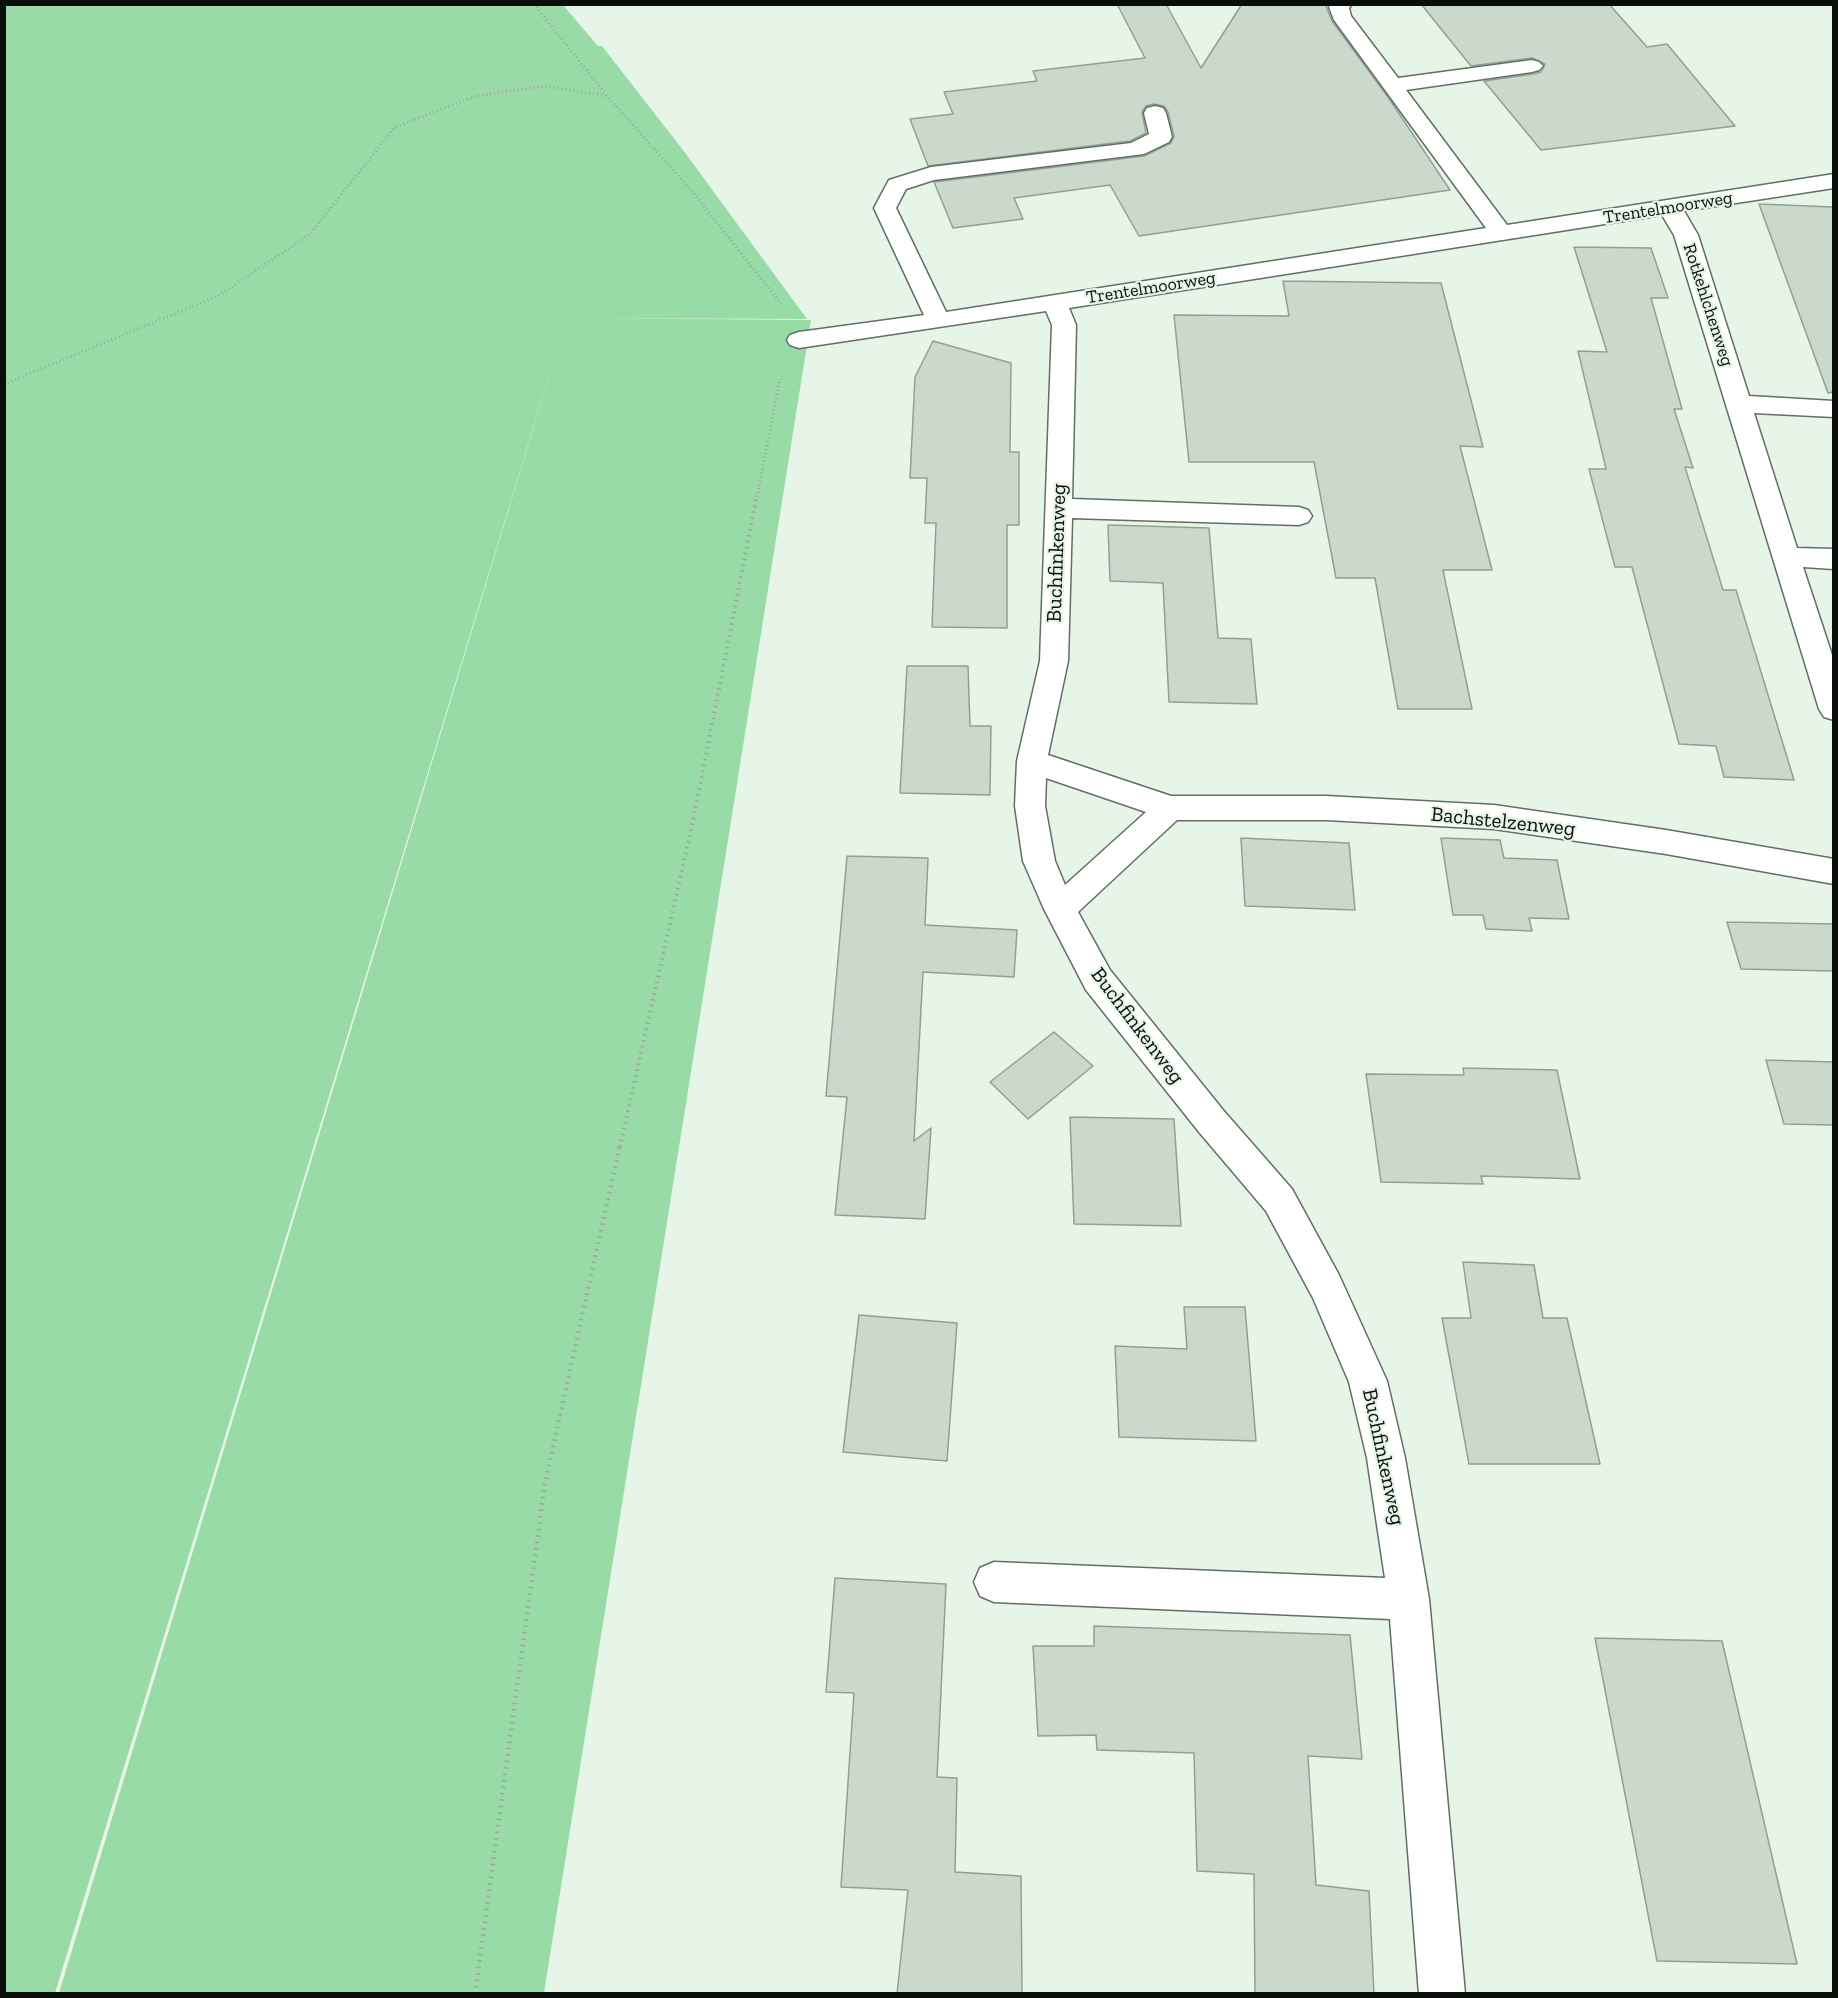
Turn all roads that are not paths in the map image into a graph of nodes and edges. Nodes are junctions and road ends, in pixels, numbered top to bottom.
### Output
1 (1342, 4) edge
2 (1532, 66) dead end
3 (1393, 85) junction
4 (1155, 113) dead end
5 (1833, 181) edge
6 (1670, 208) junction
7 (1502, 234) junction
8 (1055, 303) junction
9 (938, 320) junction
10 (799, 340) road end
11 (1739, 404) junction
12 (1833, 409) edge
13 (1059, 508) junction
14 (1299, 516) dead end
15 (1787, 556) junction
16 (1833, 559) edge
17 (1833, 709) edge
18 (1032, 761) junction
19 (1170, 808) junction
20 (1833, 872) edge
21 (1060, 909) junction
22 (994, 1582) dead end
23 (1409, 1599) junction
24 (1442, 1994) edge

1 - 3 street
2 - 3 street
3 - 7 street
4 - 9 street
5 - 6 street, Trentelmoorweg
6 - 7 street, Trentelmoorweg
6 - 11 street, Rotkehlchenweg
7 - 8 street, Trentelmoorweg
8 - 9 street, Trentelmoorweg
8 - 13 street, Buchfinkenweg
9 - 10 street, Trentelmoorweg
11 - 12 street
11 - 15 street, Rotkehlchenweg
13 - 14 street
13 - 18 street, Buchfinkenweg
15 - 16 street
15 - 17 street, Rotkehlchenweg
18 - 19 street, Bachstelzenweg
18 - 21 street, Buchfinkenweg
19 - 20 street, Bachstelzenweg
19 - 21 street
21 - 23 street, Buchfinkenweg
22 - 23 street
23 - 24 street, Buchfinkenweg

